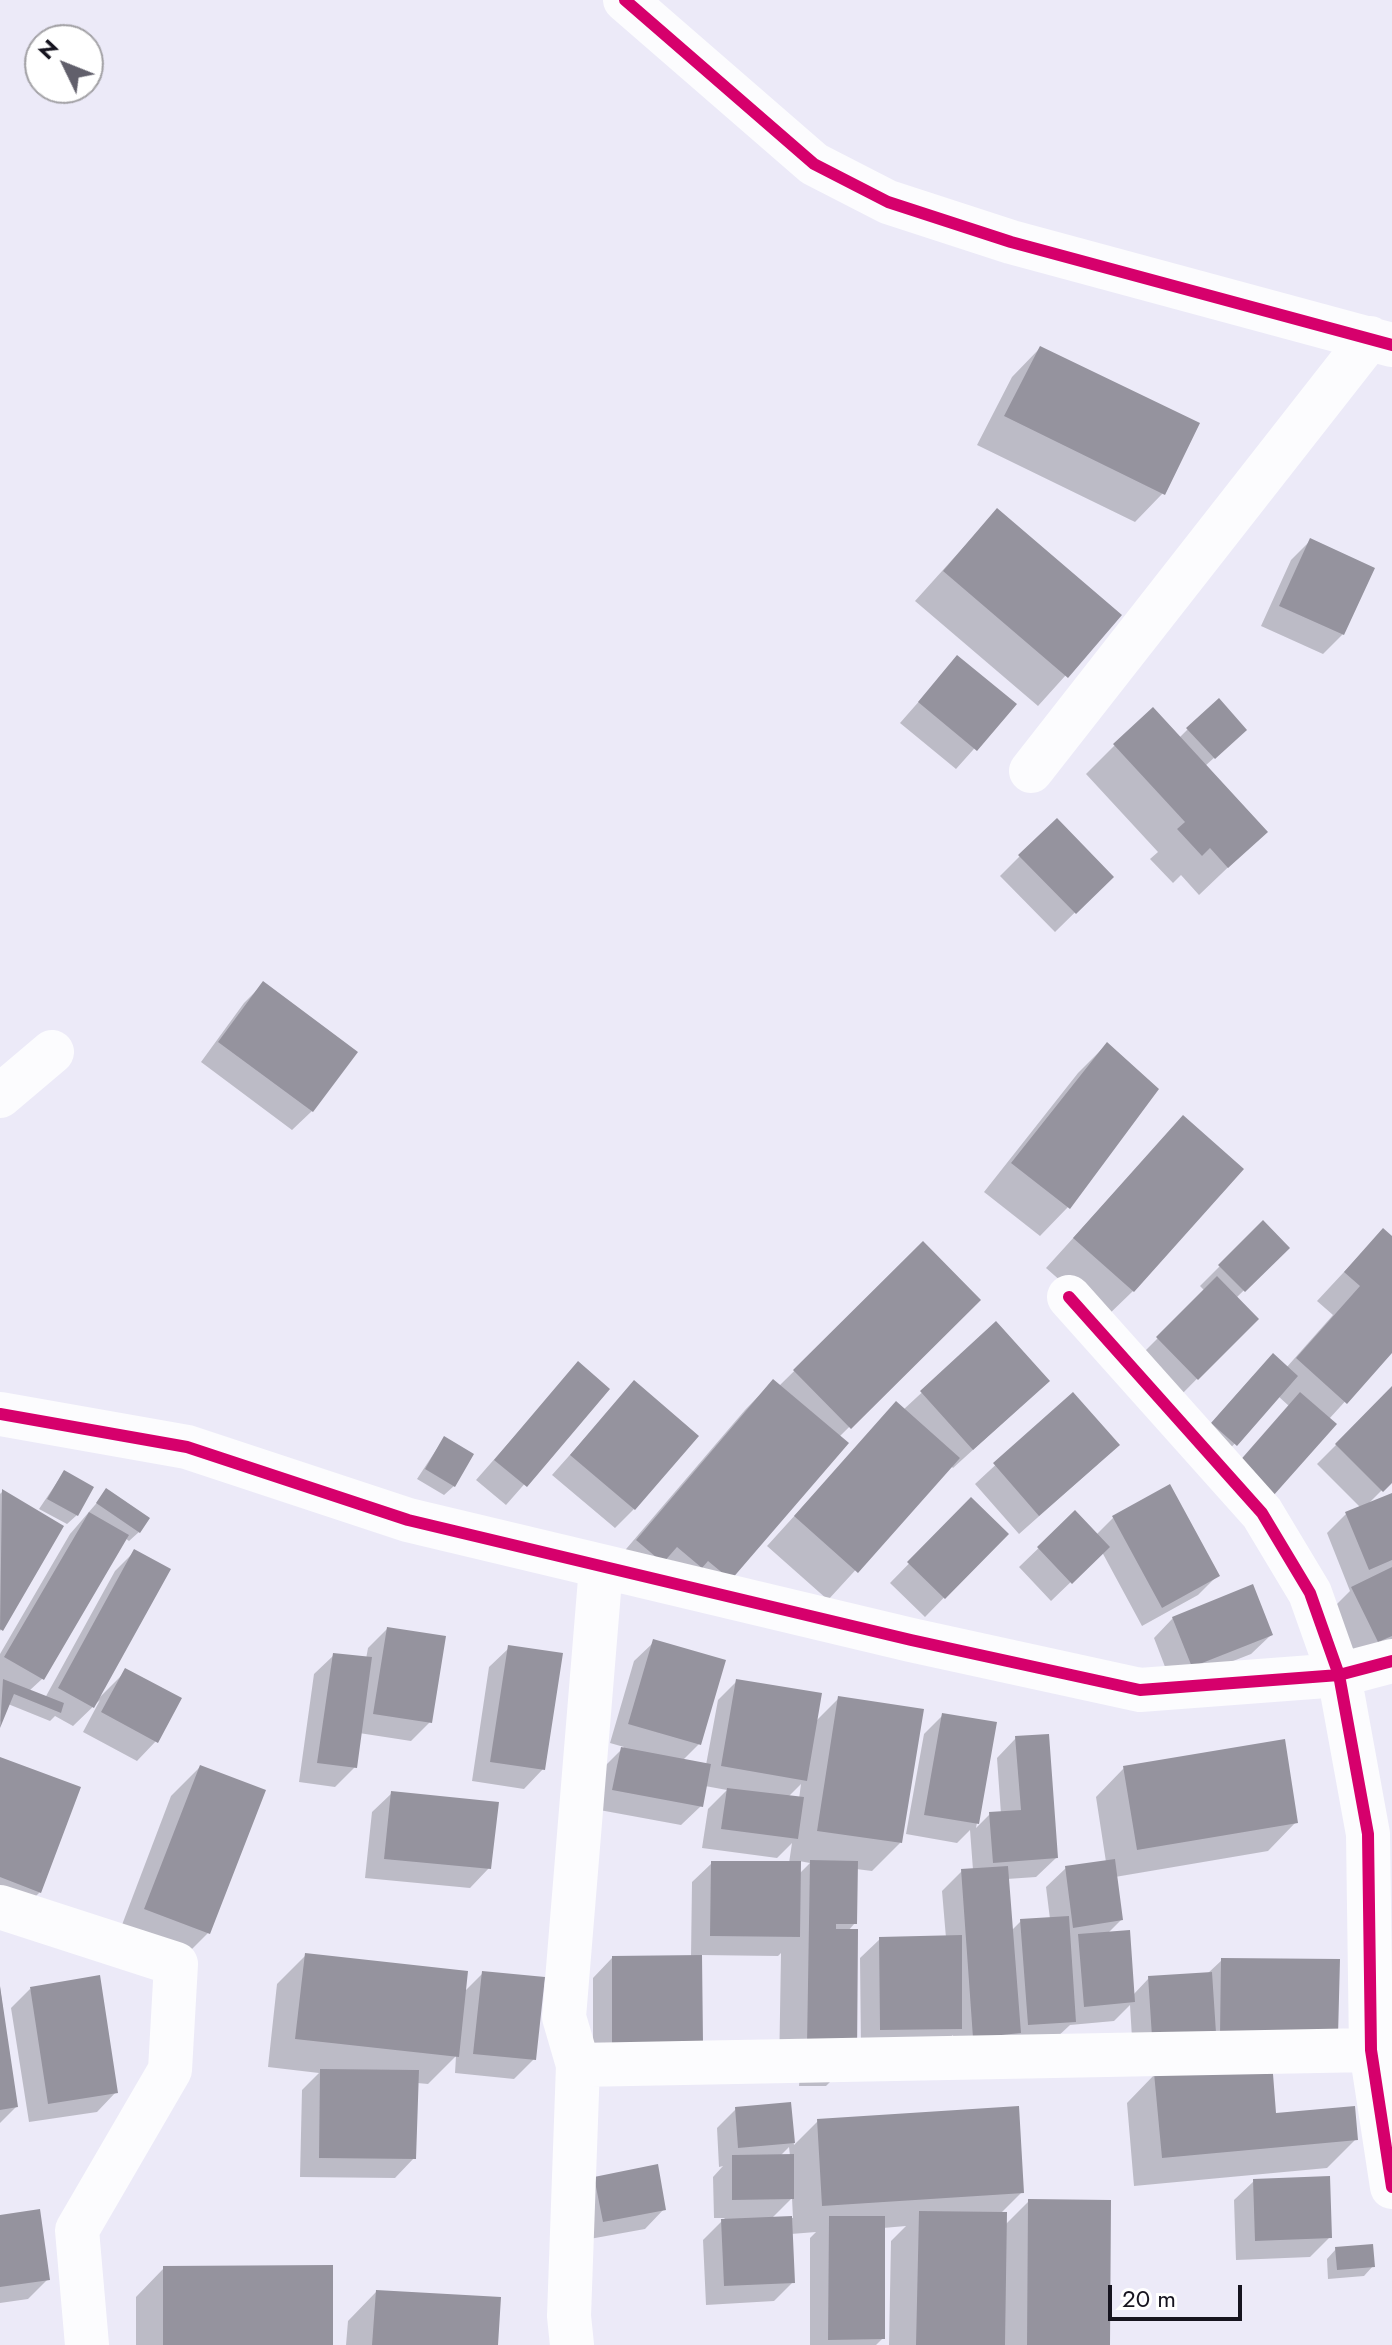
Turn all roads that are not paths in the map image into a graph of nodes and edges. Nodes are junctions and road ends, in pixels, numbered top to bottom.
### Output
1 (625, 0) edge
2 (1381, 342) edge
3 (1031, 771) dead end
4 (52, 1052) dead end
5 (0, 1096) edge
6 (1069, 1297) dead end
7 (0, 1414) edge
8 (601, 1567) junction
9 (1392, 1661) edge
10 (1339, 1675) junction
11 (0, 1907) edge
12 (1371, 2050) junction
13 (578, 2065) junction
14 (1392, 2187) edge
15 (87, 2345) edge
16 (572, 2345) edge

1 - 2 street
2 - 3 street
4 - 5 street
6 - 10 street
7 - 8 street
8 - 10 street
8 - 13 street
9 - 10 street
10 - 12 street
11 - 15 street
12 - 13 street
12 - 14 street
13 - 16 street

